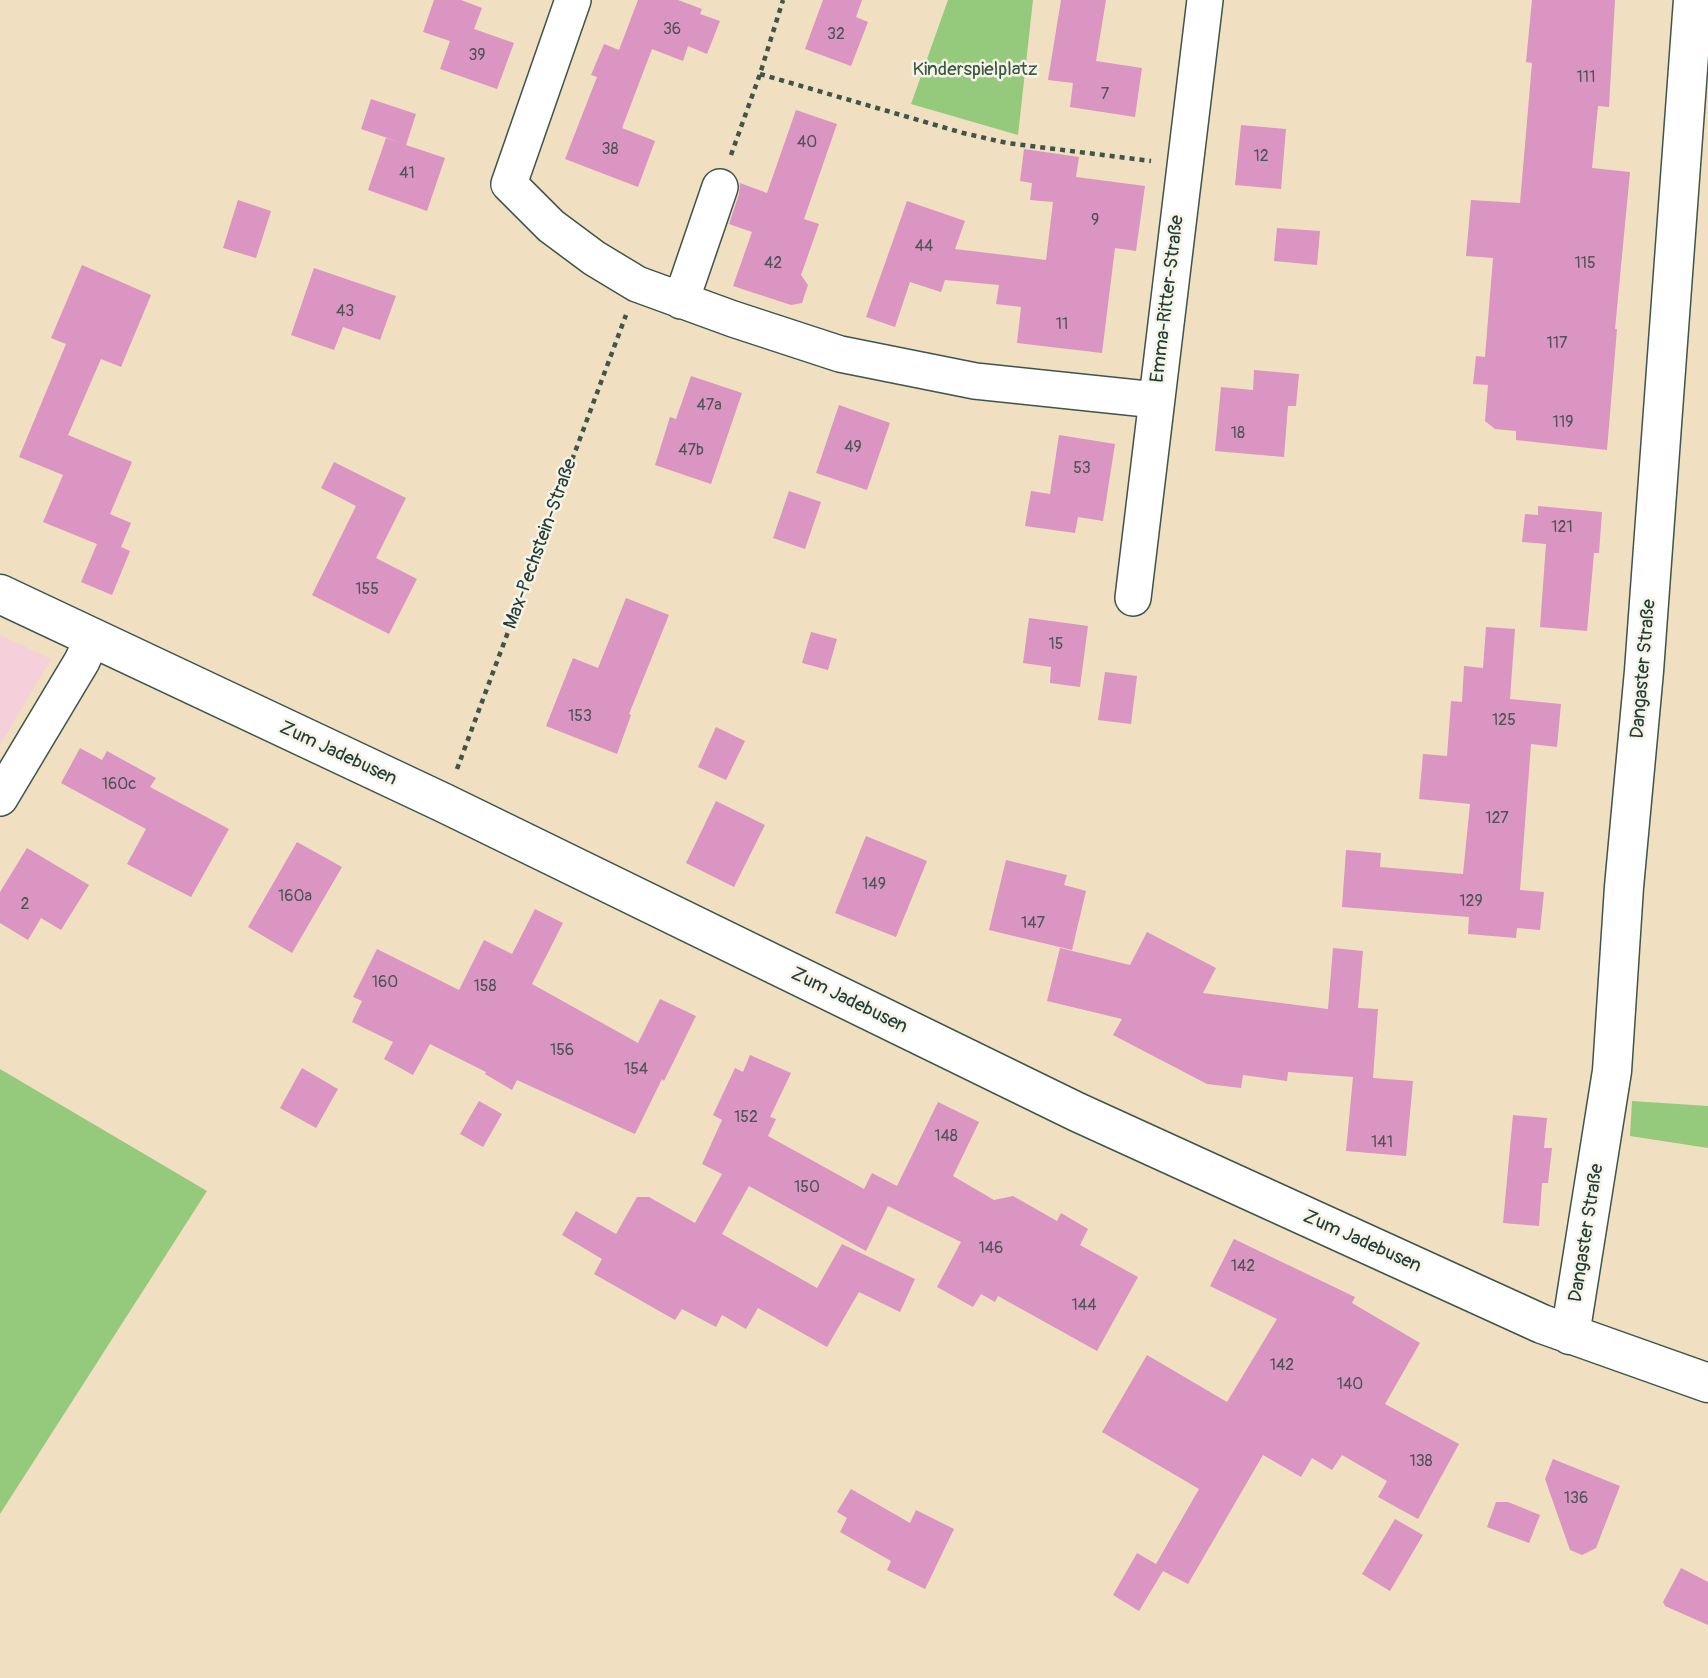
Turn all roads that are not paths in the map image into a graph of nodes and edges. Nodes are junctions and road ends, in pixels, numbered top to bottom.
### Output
1 (573, 0) edge
2 (1205, 0) edge
3 (1693, 0) edge
4 (720, 187) road end
5 (681, 301) junction
6 (1156, 400) junction
7 (0, 594) edge
8 (1132, 598) dead end
9 (92, 639) junction
10 (0, 798) edge
11 (1570, 1335) junction
12 (1708, 1383) edge

1 - 5 street
2 - 6 street, Emma-Ritter-Straße
3 - 11 street, Dangaster Straße
4 - 5 street
5 - 6 street
6 - 8 street, Emma-Ritter-Straße
7 - 9 street, Zum Jadebusen
9 - 10 street
9 - 11 street, Zum Jadebusen
11 - 12 street, Zum Jadebusen

